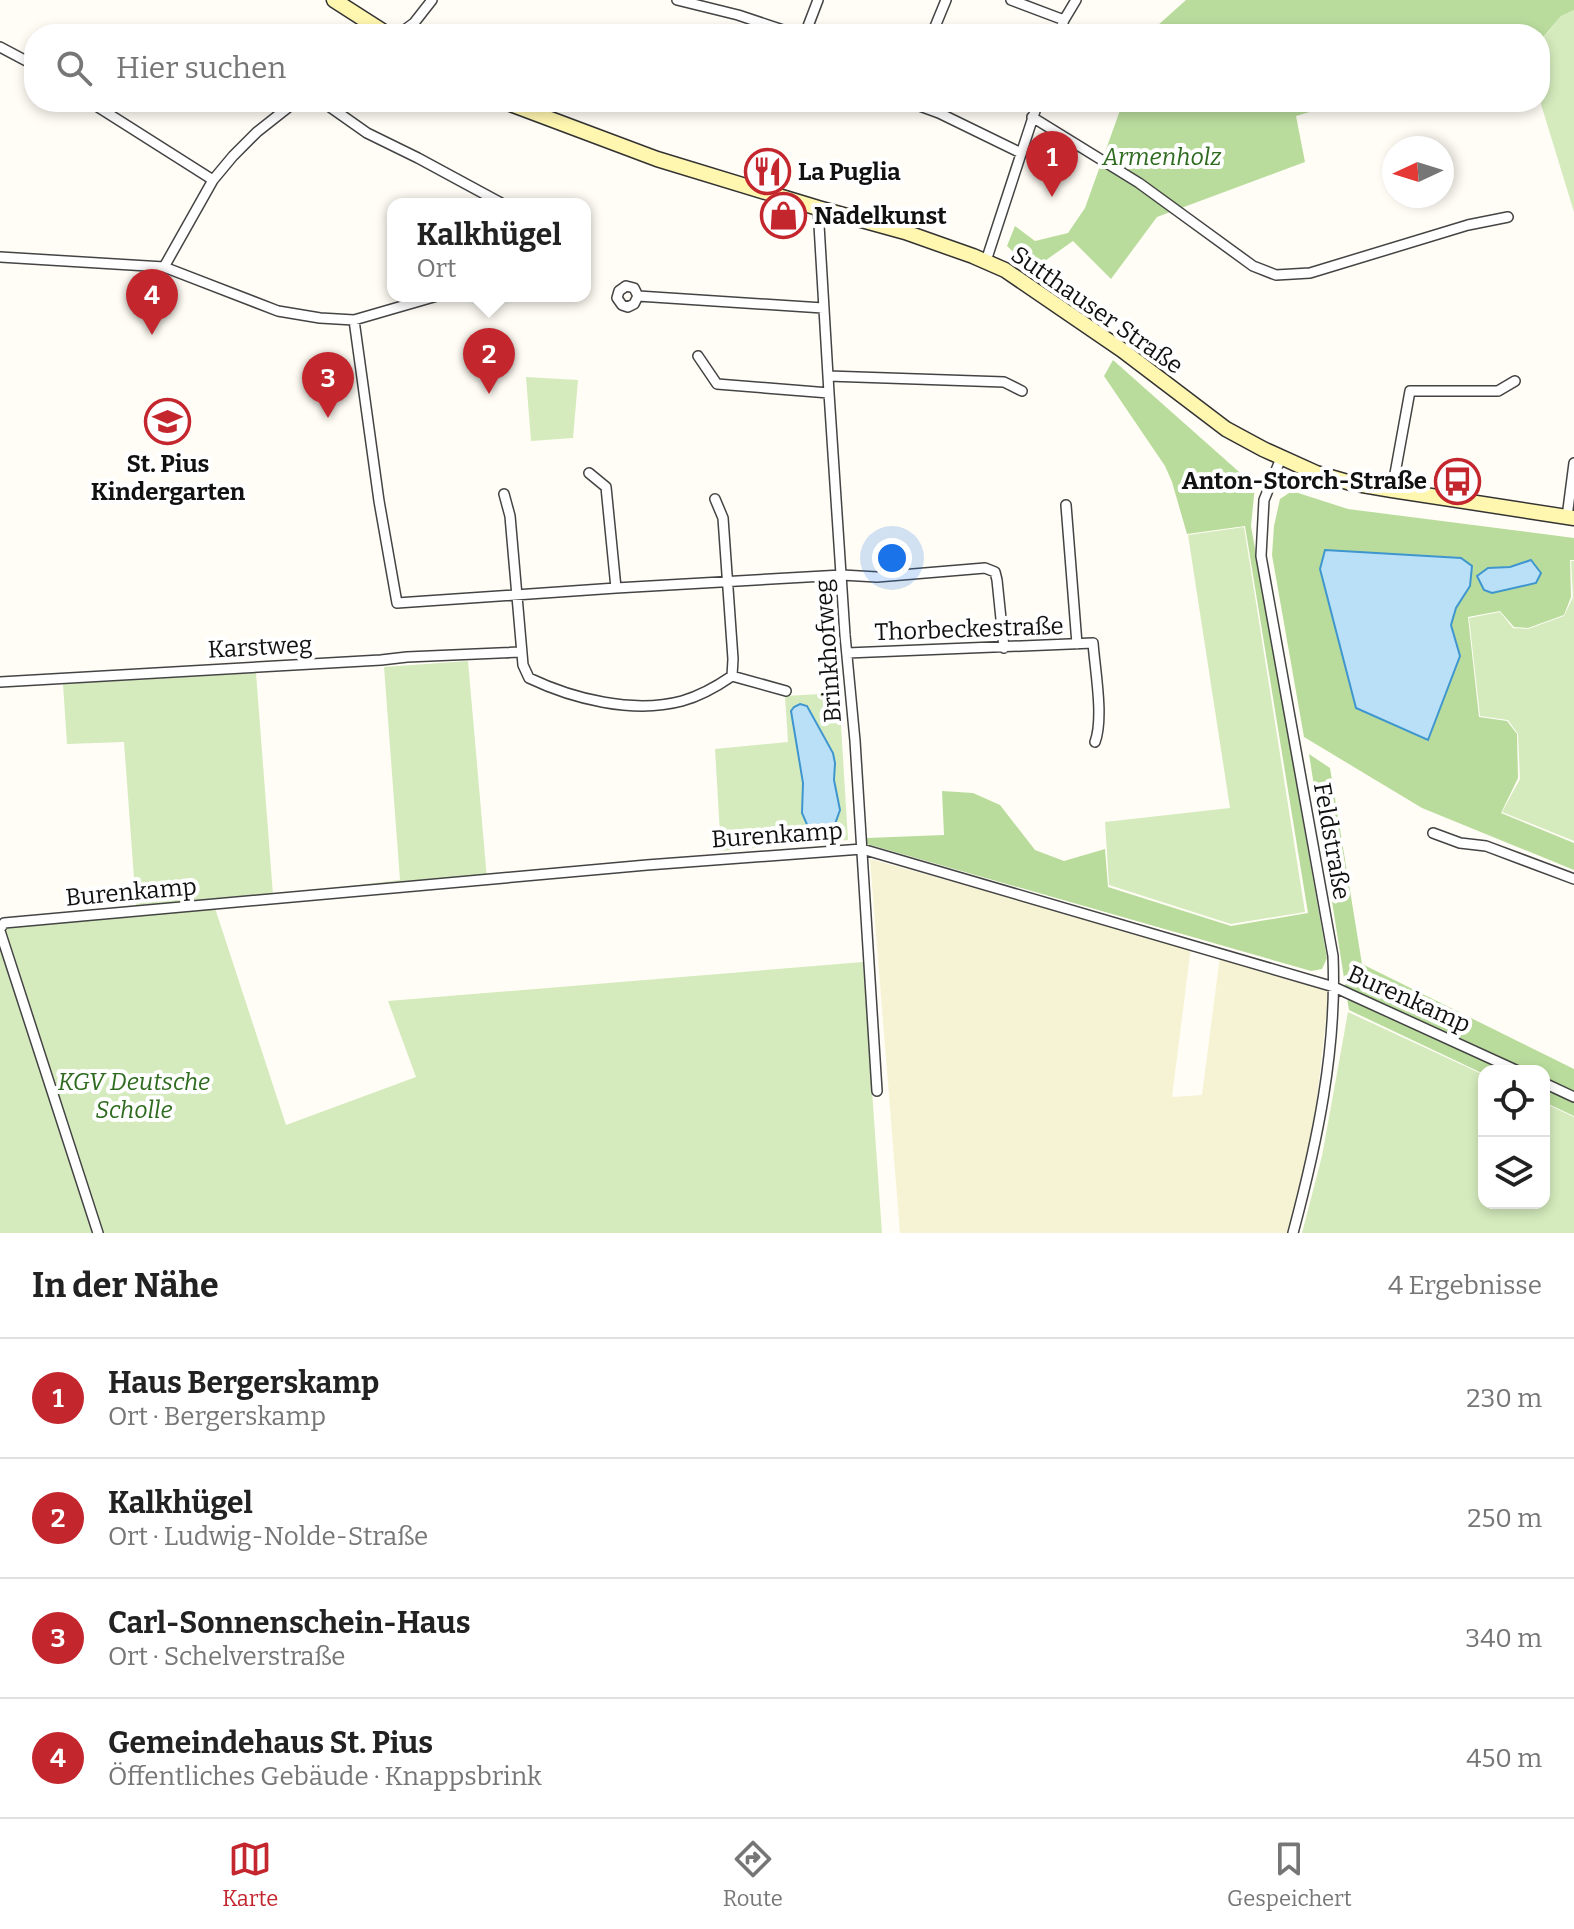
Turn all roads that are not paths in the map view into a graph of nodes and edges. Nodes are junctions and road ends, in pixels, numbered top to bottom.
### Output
1 (334, 0) edge
2 (432, 0) edge
3 (677, 0) edge
4 (818, 0) edge
5 (946, 0) edge
6 (1012, 0) edge
7 (1076, 0) edge
8 (1064, 20) junction
9 (371, 24) edge
10 (413, 24) edge
11 (765, 24) edge
12 (809, 24) edge
13 (936, 24) edge
14 (1063, 24) edge
15 (0, 47) edge
16 (24, 60) edge
17 (106, 112) edge
18 (282, 112) edge
19 (337, 112) edge
20 (532, 112) edge
21 (936, 112) edge
22 (1034, 112) edge
23 (1032, 117) junction
24 (1021, 153) junction
25 (213, 180) junction
26 (492, 198) edge
27 (818, 208) junction
28 (1508, 217) dead end
29 (0, 257) edge
30 (986, 261) junction
31 (164, 267) junction
32 (638, 296) dead end
33 (416, 302) edge
34 (823, 308) junction
35 (354, 320) junction
36 (698, 356) dead end
37 (828, 376) junction
38 (1515, 381) dead end
39 (1022, 391) dead end
40 (829, 393) junction
41 (1281, 458) junction
42 (1574, 463) edge
43 (589, 473) dead end
44 (1392, 490) junction
45 (504, 494) dead end
46 (715, 499) dead end
47 (1066, 505) dead end
48 (1570, 517) edge
49 (842, 575) junction
50 (728, 581) junction
51 (616, 588) junction
52 (517, 596) junction
53 (1077, 644) junction
54 (1004, 648) junction
55 (521, 652) junction
56 (847, 653) junction
57 (732, 676) junction
58 (0, 682) edge
59 (786, 691) dead end
60 (1095, 742) dead end
61 (1433, 833) dead end
62 (862, 849) junction
63 (1574, 879) edge
64 (1, 928) edge
65 (1334, 987) junction
66 (1505, 1065) edge
67 (1550, 1086) edge
68 (877, 1091) dead end
69 (1574, 1097) edge
70 (98, 1233) edge
71 (1293, 1233) edge

1 - 9 street
2 - 10 street
3 - 11 street
4 - 12 street
5 - 13 street
6 - 8 street
7 - 8 street
8 - 14 street
15 - 16 street
17 - 25 street
18 - 25 street
19 - 26 street
20 - 27 street, Sutthauser Straße
21 - 24 street
22 - 23 street
23 - 24 street
23 - 28 street
24 - 30 street
25 - 31 street
27 - 30 street, Sutthauser Straße
27 - 34 street, Brinkhofweg
29 - 31 street
30 - 41 street, Sutthauser Straße
31 - 35 street
32 - 34 street
33 - 35 street
34 - 37 street, Brinkhofweg
35 - 52 street
36 - 40 street
37 - 39 street
37 - 40 street, Brinkhofweg
38 - 44 street
40 - 49 street, Brinkhofweg
41 - 44 street, Sutthauser Straße
41 - 65 street, Feldstraße
42 - 48 street, Sutthauser Straße
43 - 51 street
44 - 48 street, Sutthauser Straße
45 - 52 street
46 - 50 street
47 - 53 street
49 - 50 street
49 - 54 street
49 - 56 street, Brinkhofweg
50 - 51 street
50 - 57 street
51 - 52 street
52 - 55 street
53 - 54 street, Thorbeckestraße
53 - 60 street, Thorbeckestraße
54 - 56 street, Thorbeckestraße
55 - 57 street
55 - 58 street, Karstweg
56 - 62 street, Brinkhofweg
57 - 59 street
61 - 63 street
62 - 64 street, Burenkamp
62 - 65 street, Burenkamp
62 - 68 street, Brinkhofweg
64 - 70 street
65 - 66 street, Burenkamp
65 - 71 street, Feldstraße
67 - 69 street

